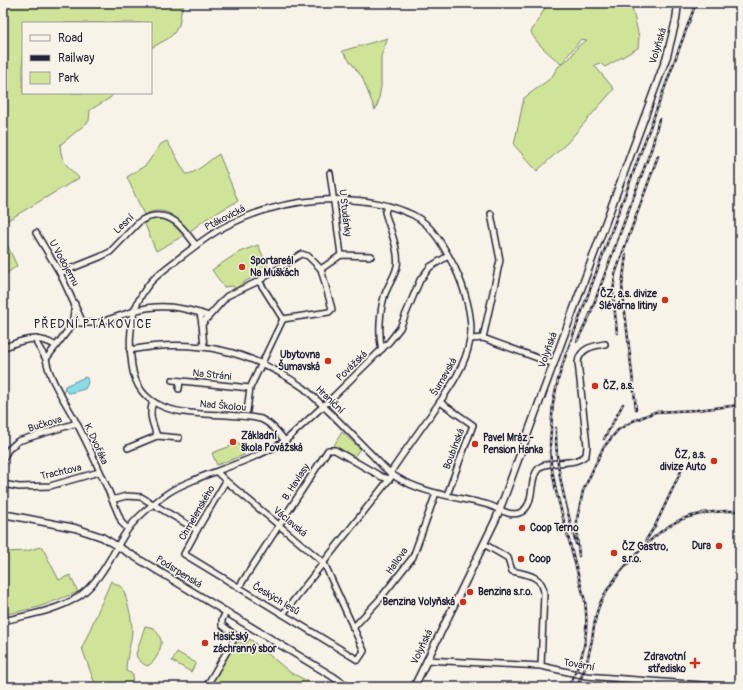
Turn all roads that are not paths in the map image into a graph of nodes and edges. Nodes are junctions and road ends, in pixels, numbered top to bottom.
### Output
1 (678, 6) edge
2 (330, 173) dead end
3 (334, 200) junction
4 (387, 206) junction
5 (491, 214) dead end
6 (36, 233) dead end
7 (196, 245) junction
8 (341, 255) junction
9 (371, 256) dead end
10 (448, 256) junction
11 (321, 269) junction
12 (60, 272) junction
13 (259, 281) junction
14 (75, 303) junction
15 (134, 311) junction
16 (200, 313) junction
17 (209, 316) junction
18 (283, 319) junction
19 (83, 323) junction
20 (202, 324) junction
21 (72, 325) junction
22 (483, 338) junction
23 (36, 339) junction
24 (471, 339) junction
25 (605, 344) dead end
26 (56, 346) junction
27 (204, 347) junction
28 (3, 348) edge
29 (382, 349) junction
30 (130, 350) junction
31 (46, 359) junction
32 (262, 363) junction
33 (554, 364) junction
34 (172, 380) dead end
35 (180, 381) junction
36 (250, 388) junction
37 (179, 389) dead end
38 (153, 402) junction
39 (440, 402) junction
40 (323, 406) junction
41 (247, 412) dead end
42 (77, 423) junction
43 (158, 436) junction
44 (179, 438) dead end
45 (285, 441) junction
46 (128, 448) dead end
47 (330, 449) joint
48 (3, 459) edge
49 (99, 472) junction
50 (216, 472) junction
51 (391, 475) junction
52 (226, 481) junction
53 (3, 484) edge
54 (436, 493) junction
55 (446, 495) junction
56 (112, 500) junction
57 (154, 504) junction
58 (500, 510) junction
59 (3, 514) edge
60 (279, 524) junction
61 (128, 529) junction
62 (197, 530) junction
63 (484, 544) junction
64 (119, 546) junction
65 (184, 554) joint
66 (324, 562) junction
67 (239, 587) junction
68 (226, 612) junction
69 (283, 614) junction
70 (3, 621) edge
71 (353, 628) junction
72 (358, 660) joint
73 (427, 660) junction
74 (541, 666) junction
75 (332, 676) junction
76 (740, 686) edge
77 (206, 687) edge
78 (348, 687) edge
79 (352, 687) edge
80 (414, 687) edge
81 (728, 687) edge

1 - 33 main road, Volyňská
2 - 3 street, U Studánky
3 - 4 street, Ptákovická
3 - 7 street, Ptákovická
3 - 8 street, U Studánky
4 - 10 street, Ptákovická
4 - 29 street
5 - 22 street
6 - 12 street, U Vodojemu
7 - 12 street, Lesní
7 - 15 street, Ptákovická
8 - 9 street
8 - 11 street
10 - 24 street, Šumavská
10 - 29 street, Povážská
11 - 13 street
11 - 18 street
12 - 14 street, U Vodojemu
13 - 17 street
13 - 18 street
14 - 19 street, U Vodojemu
14 - 21 street
15 - 16 street
15 - 19 street
15 - 30 street, Nad Školou
16 - 17 street
16 - 20 street
17 - 20 street
18 - 32 street
19 - 21 street
20 - 27 street
21 - 26 street
22 - 24 street
22 - 33 street
23 - 26 street
23 - 28 street
23 - 31 street
24 - 39 street, Šumavská
25 - 58 street, Hraniční
26 - 31 street
27 - 30 street, Hraniční
27 - 32 street, Hraniční
29 - 40 street, Povážská
30 - 38 street, Nad Školou
31 - 42 street, K. Dvořáka
32 - 36 street
32 - 40 street, Hraniční
33 - 58 main road, Volyňská
34 - 35 street, Na Stráni
35 - 36 street, Na Stráni
35 - 37 street
36 - 41 street
38 - 43 street
38 - 45 street, Nad Školou
39 - 51 street, Šumavská
39 - 55 street, Boubínská
40 - 45 street, Povážská
40 - 51 street, Hraniční
42 - 48 street, Bučkova
42 - 49 street, K. Dvořáka
43 - 44 street
43 - 46 street
45 - 50 street, Povážská
47 - 51 street, Hraniční
47 - 60 street, B. Havlasy
49 - 53 street, Trachtova
49 - 56 street, K. Dvořáka
50 - 52 street, Václavská
50 - 57 street
51 - 54 street, Hraniční
51 - 66 street, Šumavská
52 - 60 street, Václavská
52 - 62 street, Chmelenského
54 - 55 street, Hraniční
54 - 71 street, Hallova
55 - 58 street, Hraniční
56 - 57 street
56 - 61 street, K. Dvořáka
57 - 61 street
57 - 62 street
58 - 63 main road, Volyňská
59 - 64 main road, Podsrpenská
60 - 66 street, Václavská
60 - 67 street, B. Havlasy
61 - 64 street
62 - 65 street, Chmelenského
63 - 73 main road, Volyňská
63 - 74 street
64 - 68 main road, Podsrpenská
64 - 70 street
65 - 67 street, Českých lesů
66 - 69 street, Šumavská
66 - 71 street, Václavská
67 - 69 street, Českých lesů
68 - 75 main road, Podsrpenská
68 - 77 street
69 - 72 street, Českých lesů
71 - 72 street, Václavská
73 - 74 street, Tovární
73 - 80 main road, Volyňská
74 - 81 street, Tovární
75 - 78 main road, Podsrpenská
75 - 79 main road, Podsrpenská
76 - 81 street, Tovární

